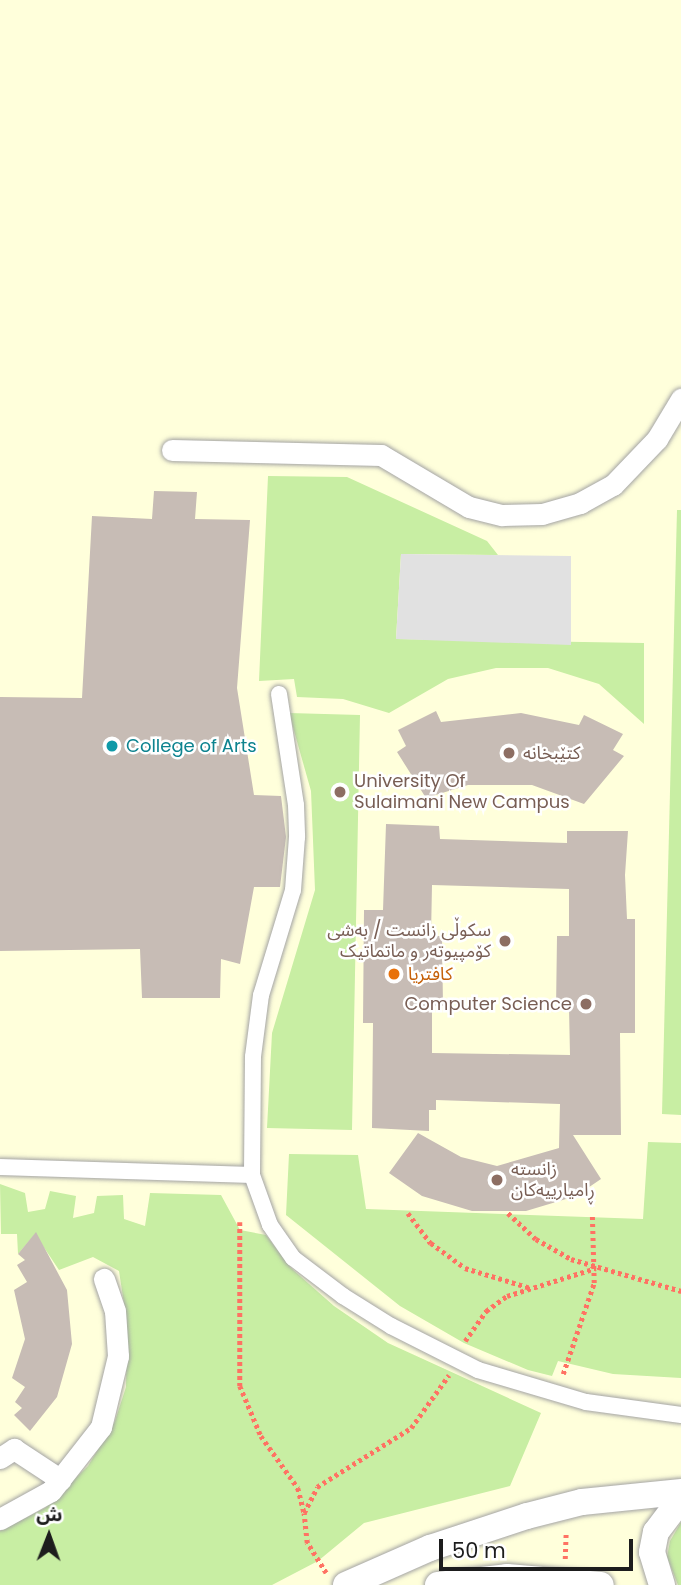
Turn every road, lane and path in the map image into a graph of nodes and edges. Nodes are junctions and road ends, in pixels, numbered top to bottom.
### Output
1 (681, 399) edge
2 (172, 450) dead end
3 (279, 694) dead end
4 (0, 1167) edge
5 (252, 1175) junction
6 (408, 1213) dead end
7 (508, 1213) dead end
8 (592, 1213) dead end
9 (240, 1222) dead end
10 (596, 1268) junction
11 (104, 1279) dead end
12 (532, 1288) junction
13 (681, 1291) edge
14 (457, 1360) junction
15 (555, 1395) junction
16 (681, 1415) edge
17 (0, 1458) edge
18 (61, 1480) junction
19 (681, 1492) edge
20 (681, 1499) edge
21 (568, 1506) junction
22 (304, 1513) junction
23 (0, 1519) edge
24 (563, 1581) junction
25 (335, 1585) edge
26 (346, 1585) edge
27 (438, 1585) edge
28 (601, 1585) edge
29 (662, 1585) edge

1 - 2 street
3 - 5 street
4 - 5 street
5 - 14 street
6 - 12 path
7 - 10 path
8 - 10 path
9 - 22 path
10 - 12 path
10 - 13 path
10 - 15 path
11 - 18 street
12 - 14 path
14 - 15 street
14 - 22 path
15 - 16 street
17 - 18 street
18 - 23 street
19 - 21 street
20 - 29 street
21 - 24 path
21 - 26 street
22 - 25 path
24 - 27 street
24 - 28 street

